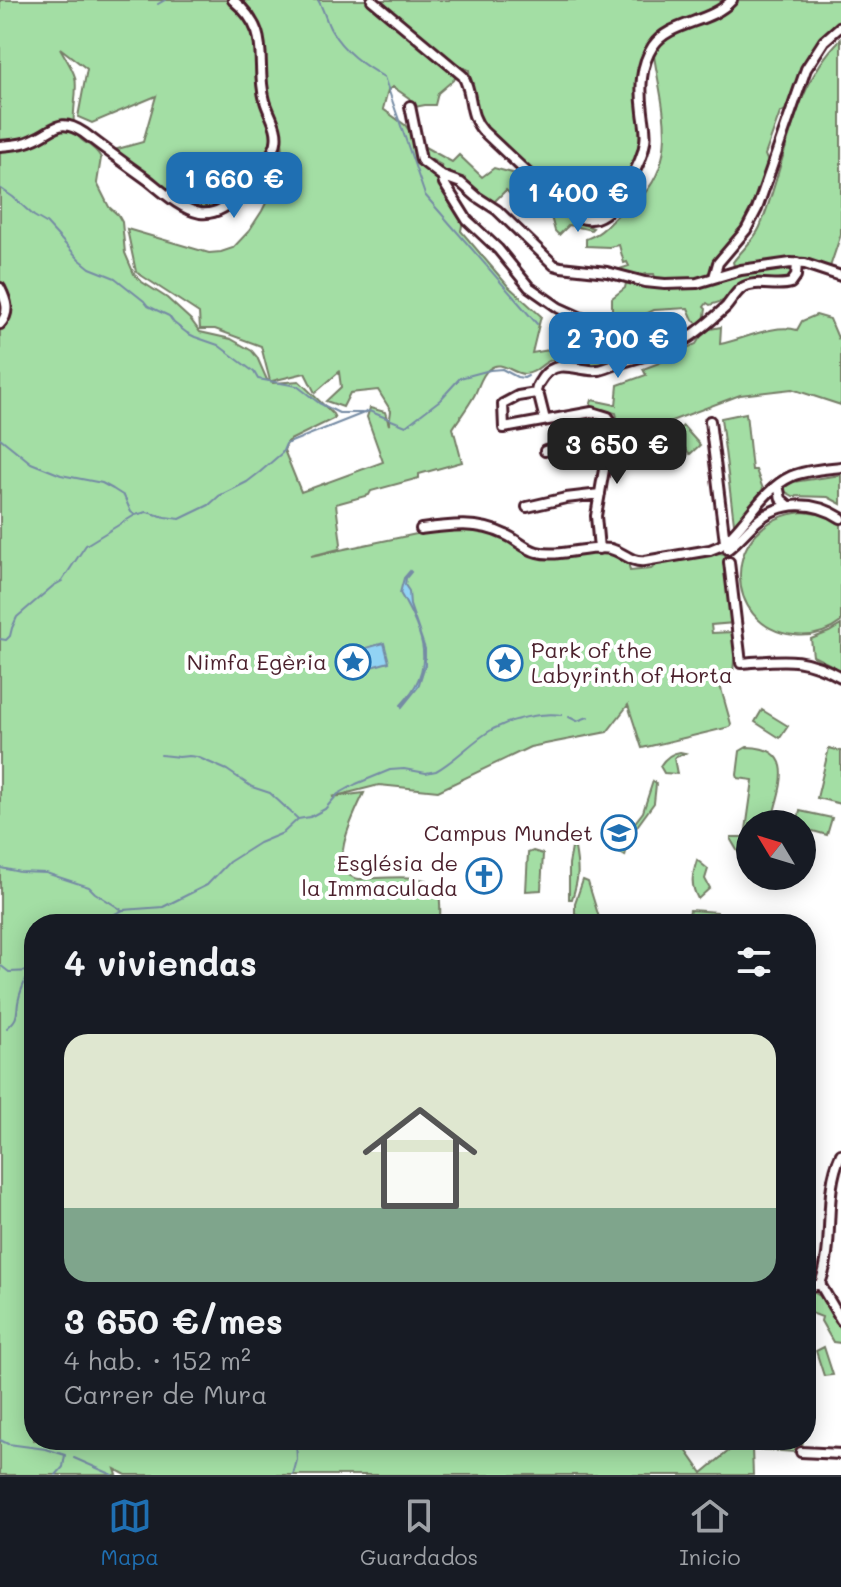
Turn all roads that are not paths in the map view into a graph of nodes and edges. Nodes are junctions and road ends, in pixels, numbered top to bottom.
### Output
1 (233, 0) edge
2 (372, 0) edge
3 (732, 0) edge
4 (841, 26) edge
5 (410, 106) dead end
6 (0, 146) edge
7 (442, 176) junction
8 (732, 248) junction
9 (797, 263) junction
10 (726, 273) junction
11 (841, 276) edge
12 (714, 277) junction
13 (0, 288) edge
14 (0, 324) edge
15 (630, 359) junction
16 (536, 393) junction
17 (545, 420) junction
18 (710, 421) dead end
19 (609, 438) junction
20 (545, 451) dead end
21 (841, 467) edge
22 (778, 485) junction
23 (600, 494) junction
24 (788, 505) junction
25 (527, 507) dead end
26 (841, 518) edge
27 (421, 529) dead end
28 (727, 546) junction
29 (599, 549) junction
30 (729, 562) dead end
31 (841, 677) edge
32 (841, 1154) edge
33 (841, 1229) edge
34 (829, 1234) junction
35 (820, 1284) junction
36 (816, 1285) edge
37 (841, 1320) edge
38 (801, 1452) dead end
39 (841, 1454) edge

1 - 6 street
2 - 3 street
4 - 8 street
5 - 7 street
7 - 12 street
7 - 15 street
8 - 10 street
8 - 12 street
9 - 10 street
9 - 11 street
9 - 15 street
10 - 12 street
13 - 14 street
15 - 16 street
16 - 17 street
16 - 17 street
17 - 19 street
18 - 28 street
19 - 20 street
19 - 23 street
21 - 22 street
22 - 24 street
22 - 28 street
23 - 25 street
23 - 29 street
24 - 26 street
24 - 28 street
27 - 29 street
28 - 29 street
30 - 31 street
32 - 34 street
33 - 34 street
34 - 35 street
35 - 36 street
35 - 37 street
38 - 39 street

